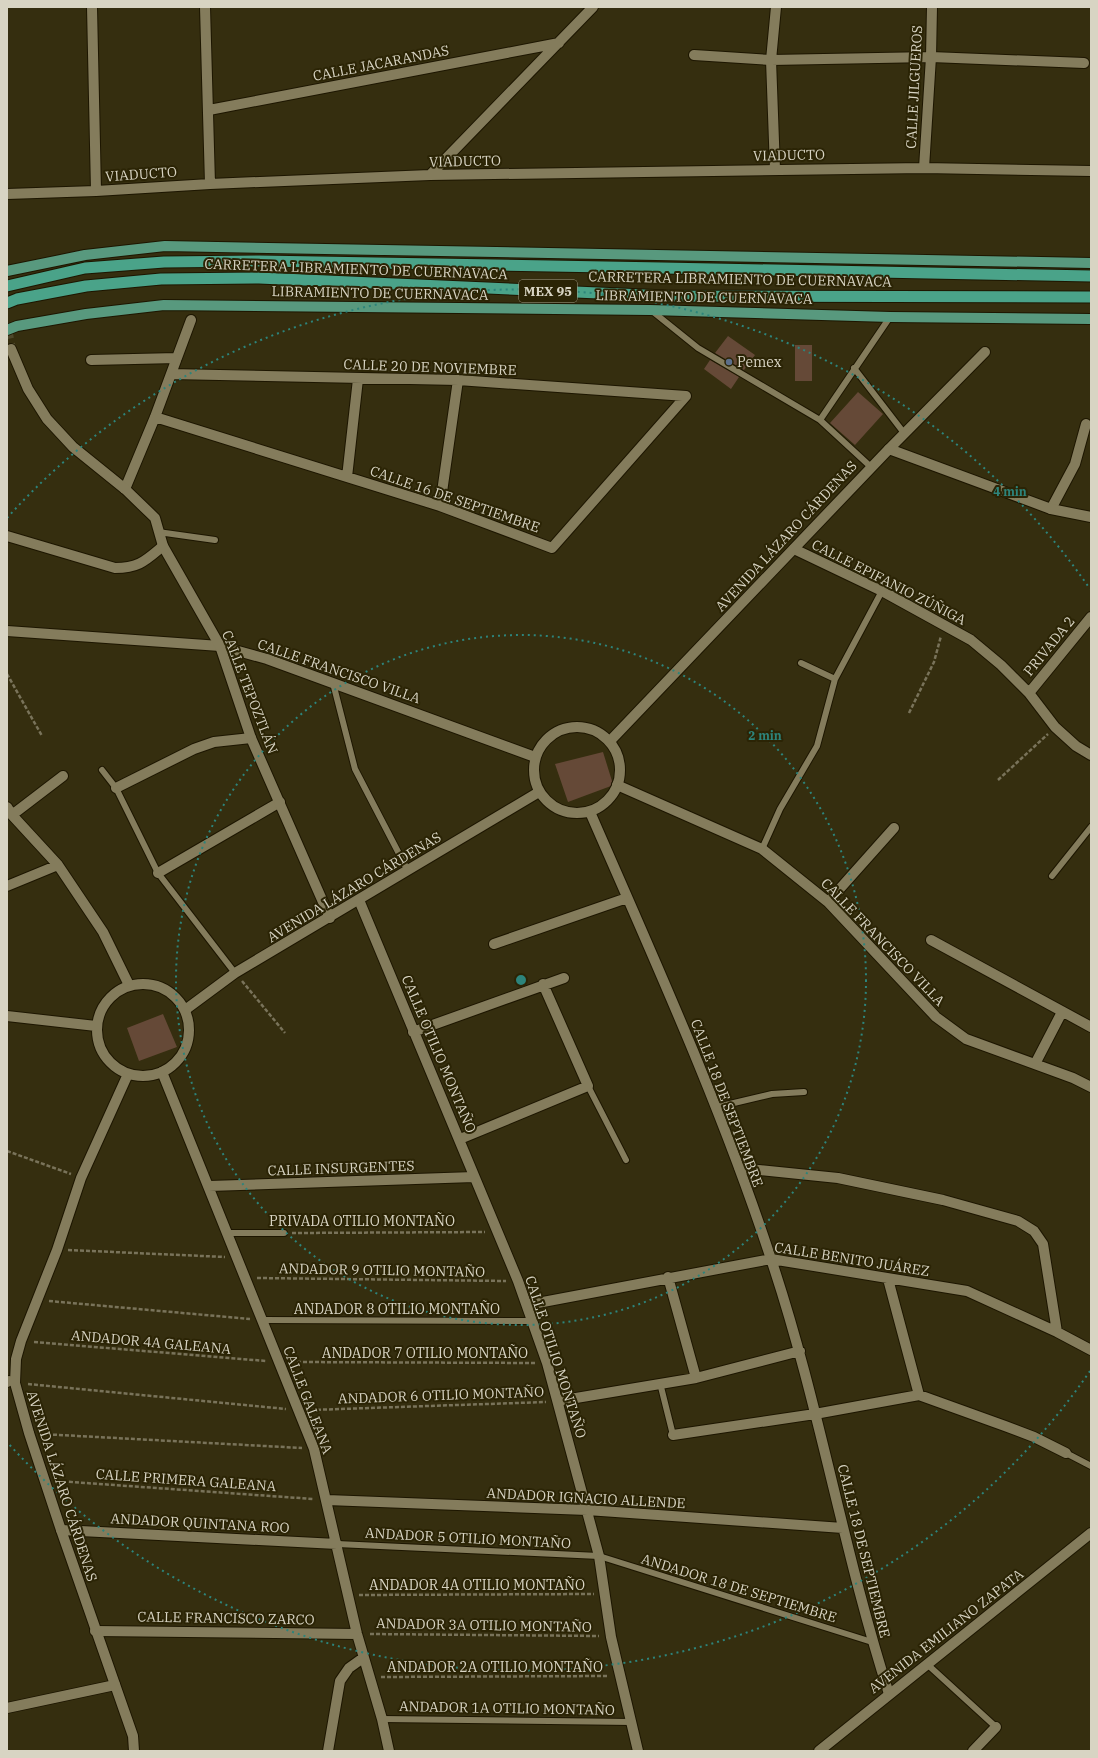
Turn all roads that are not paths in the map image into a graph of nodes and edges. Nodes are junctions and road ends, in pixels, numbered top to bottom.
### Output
1 (92, 7) edge
2 (205, 7) edge
3 (593, 7) edge
4 (776, 7) edge
5 (932, 7) edge
6 (559, 43) junction
7 (694, 55) dead end
8 (932, 56) junction
9 (771, 60) junction
10 (1084, 63) dead end
11 (208, 110) junction
12 (924, 168) junction
13 (775, 169) junction
14 (1091, 171) edge
15 (430, 175) junction
16 (210, 184) junction
17 (96, 191) junction
18 (7, 194) edge
19 (1091, 263) edge
20 (7, 271) edge
21 (1091, 276) edge
22 (7, 286) edge
23 (1091, 297) edge
24 (7, 303) edge
25 (650, 310) junction
26 (890, 317) junction
27 (191, 320) dead end
28 (1091, 320) edge
29 (7, 330) edge
30 (11, 349) dead end
31 (985, 352) dead end
32 (177, 358) junction
33 (91, 360) dead end
34 (854, 368) junction
35 (172, 374) junction
36 (358, 379) junction
37 (458, 380) junction
38 (686, 396) joint
39 (155, 417) junction
40 (820, 420) junction
41 (1086, 424) dead end
42 (904, 433) junction
43 (889, 449) junction
44 (871, 467) junction
45 (347, 477) junction
46 (125, 489) junction
47 (440, 506) junction
48 (1050, 509) junction
49 (1091, 517) edge
50 (158, 532) junction
51 (7, 536) edge
52 (215, 540) dead end
53 (163, 546) junction
54 (794, 549) junction
55 (882, 591) junction
56 (1091, 617) edge
57 (7, 631) edge
58 (220, 646) junction
59 (801, 663) dead end
60 (835, 679) junction
61 (333, 682) junction
62 (1029, 693) junction
63 (252, 738) junction
64 (610, 741) junction
65 (1091, 756) edge
66 (535, 757) junction
67 (102, 770) dead end
68 (63, 776) dead end
69 (617, 785) junction
70 (116, 788) junction
71 (539, 792) junction
72 (280, 802) junction
73 (9, 811) edge
74 (590, 812) junction
75 (1091, 827) edge
76 (894, 828) dead end
77 (762, 849) junction
78 (58, 865) junction
79 (408, 872) junction
80 (158, 873) junction
81 (1052, 876) dead end
82 (7, 886) edge
83 (627, 898) junction
84 (359, 900) junction
85 (828, 902) junction
86 (330, 918) junction
87 (932, 940) dead end
88 (494, 944) dead end
89 (236, 972) junction
90 (564, 978) dead end
91 (543, 984) junction
92 (128, 985) junction
93 (186, 1010) junction
94 (1062, 1012) junction
95 (7, 1016) edge
96 (96, 1026) junction
97 (1091, 1027) edge
98 (413, 1032) junction
99 (1035, 1064) junction
100 (162, 1072) junction
101 (128, 1074) junction
102 (588, 1086) junction
103 (1091, 1087) edge
104 (804, 1092) dead end
105 (717, 1107) junction
106 (460, 1139) junction
107 (626, 1160) dead end
108 (739, 1168) junction
109 (474, 1177) junction
110 (209, 1186) junction
111 (228, 1232) junction
112 (284, 1233) road end
113 (771, 1259) junction
114 (668, 1277) junction
115 (888, 1279) junction
116 (527, 1305) junction
117 (263, 1320) junction
118 (532, 1321) junction
119 (1057, 1332) junction
120 (1091, 1350) edge
121 (800, 1351) junction
122 (696, 1378) junction
123 (10, 1381) edge
124 (660, 1384) junction
125 (918, 1395) junction
126 (558, 1401) junction
127 (815, 1414) junction
128 (674, 1435) joint
129 (1066, 1453) joint
130 (1091, 1466) edge
131 (327, 1500) junction
132 (587, 1510) junction
133 (843, 1528) junction
134 (61, 1530) junction
135 (1091, 1533) edge
136 (337, 1544) junction
137 (599, 1556) junction
138 (95, 1631) junction
139 (357, 1634) junction
140 (872, 1642) junction
141 (363, 1658) junction
142 (928, 1665) junction
143 (115, 1684) junction
144 (889, 1694) junction
145 (7, 1708) edge
146 (382, 1718) junction
147 (632, 1722) junction
148 (996, 1727) joint
149 (134, 1751) edge
150 (328, 1751) edge
151 (388, 1751) edge
152 (638, 1751) edge
153 (819, 1751) edge
154 (973, 1751) edge

1 - 17 street
2 - 11 street
3 - 6 street
4 - 9 street
5 - 8 street, CALLE JILGUEROS
6 - 11 street, CALLE JACARANDAS
6 - 15 street
7 - 9 street
8 - 9 street
8 - 10 street
8 - 12 street, CALLE JILGUEROS
9 - 13 street
11 - 16 street
12 - 13 street, VIADUCTO
12 - 14 street, VIADUCTO
13 - 15 street, VIADUCTO
15 - 16 street, VIADUCTO
16 - 17 street, VIADUCTO
17 - 18 street, VIADUCTO
19 - 20 main road
21 - 22 highway, CARRETERA LIBRAMIENTO DE CUERNAVACA / MEX 95
23 - 24 highway, CARRETERA LIBRAMIENTO DE CUERNAVACA / MEX 95
25 - 26 main road, LIBRAMIENTO DE CUERNAVACA / MEX 95
25 - 29 main road, LIBRAMIENTO DE CUERNAVACA / MEX 95
25 - 40 lane
26 - 28 main road, LIBRAMIENTO DE CUERNAVACA / MEX 95
26 - 34 lane
27 - 32 street
30 - 46 street, CALLE TEPOZTLÁN
31 - 42 street, AVENIDA LÁZARO CÁRDENAS
32 - 33 street
32 - 35 street
34 - 40 lane
34 - 42 lane
35 - 36 street, CALLE 20 DE NOVIEMBRE
35 - 39 street
36 - 37 street, CALLE 20 DE NOVIEMBRE
36 - 45 street
37 - 38 street, CALLE 20 DE NOVIEMBRE
37 - 47 street
38 - 47 street, CALLE 16 DE SEPTIEMBRE
39 - 45 street, CALLE 16 DE SEPTIEMBRE
39 - 46 street
40 - 44 lane
41 - 48 street
42 - 43 street, AVENIDA LÁZARO CÁRDENAS
43 - 44 street, AVENIDA LÁZARO CÁRDENAS
43 - 48 street
44 - 54 street, AVENIDA LÁZARO CÁRDENAS
45 - 47 street, CALLE 16 DE SEPTIEMBRE
46 - 50 street, CALLE TEPOZTLÁN
48 - 49 street
50 - 52 lane
50 - 53 street, CALLE TEPOZTLÁN
51 - 53 street
53 - 58 street, CALLE TEPOZTLÁN
54 - 55 street, CALLE EPIFANIO ZÚÑIGA
54 - 64 street, AVENIDA LÁZARO CÁRDENAS
55 - 60 lane
55 - 62 street, CALLE EPIFANIO ZÚÑIGA
56 - 62 street, PRIVADA 2
57 - 58 street, CALLE FRANCISCO VILLA
58 - 61 street, CALLE FRANCISCO VILLA
58 - 63 street, CALLE TEPOZTLÁN
59 - 60 lane
60 - 77 lane
61 - 66 street, CALLE FRANCISCO VILLA
61 - 79 lane
62 - 65 street, CALLE EPIFANIO ZÚÑIGA
63 - 70 street
63 - 72 street, CALLE TEPOZTLÁN
64 - 66 street
64 - 69 street
66 - 71 street
67 - 70 lane
68 - 73 street
69 - 74 street
69 - 77 street, CALLE FRANCISCO VILLA
70 - 80 lane
71 - 74 street
71 - 79 street, AVENIDA LÁZARO CÁRDENAS
72 - 80 street
72 - 86 street, CALLE TEPOZTLÁN
73 - 78 street
74 - 83 street, CALLE 18 DE SEPTIEMBRE
75 - 81 lane
76 - 85 street
77 - 85 street, CALLE FRANCISCO VILLA
78 - 82 street
78 - 92 street
79 - 84 street, AVENIDA LÁZARO CÁRDENAS
80 - 89 lane
83 - 88 street
83 - 105 street, CALLE 18 DE SEPTIEMBRE
84 - 86 street, AVENIDA LÁZARO CÁRDENAS
84 - 98 street, CALLE OTILIO MONTAÑO
85 - 99 street, CALLE FRANCISCO VILLA
86 - 89 street, AVENIDA LÁZARO CÁRDENAS
87 - 94 street
89 - 93 street, AVENIDA LÁZARO CÁRDENAS
90 - 91 street
91 - 98 street
91 - 102 street
92 - 93 street
92 - 96 street
93 - 100 street
94 - 97 street
94 - 99 street
95 - 96 street
96 - 101 street
98 - 106 street, CALLE OTILIO MONTAÑO
99 - 103 street, CALLE FRANCISCO VILLA
100 - 101 street
100 - 110 street, CALLE GALEANA
101 - 123 street, AVENIDA LÁZARO CÁRDENAS
102 - 106 street
102 - 107 lane
104 - 105 lane
105 - 108 street, CALLE 18 DE SEPTIEMBRE
106 - 109 street, CALLE OTILIO MONTAÑO
108 - 113 street, CALLE 18 DE SEPTIEMBRE
108 - 119 street
109 - 110 street, CALLE INSURGENTES
109 - 116 street, CALLE OTILIO MONTAÑO
110 - 111 street, CALLE GALEANA
111 - 112 lane, PRIVADA OTILIO MONTAÑO
111 - 117 street, CALLE GALEANA
113 - 114 street, CALLE BENITO JUÁREZ
113 - 115 street, CALLE BENITO JUÁREZ
113 - 121 street, CALLE 18 DE SEPTIEMBRE
114 - 116 street, CALLE BENITO JUÁREZ
114 - 122 street
115 - 119 street, CALLE BENITO JUÁREZ
115 - 125 street
116 - 118 street, CALLE OTILIO MONTAÑO
117 - 118 lane, ANDADOR 8 OTILIO MONTAÑO
117 - 131 street, CALLE GALEANA
118 - 126 street, CALLE OTILIO MONTAÑO
119 - 120 street, CALLE BENITO JUÁREZ
121 - 122 street
121 - 127 street, CALLE 18 DE SEPTIEMBRE
122 - 124 street
123 - 134 street, AVENIDA LÁZARO CÁRDENAS
124 - 126 street
124 - 128 lane
125 - 127 street
125 - 129 street
126 - 132 street, CALLE OTILIO MONTAÑO
127 - 128 street
127 - 133 street, CALLE 18 DE SEPTIEMBRE
129 - 130 lane
131 - 132 street, ANDADOR IGNACIO ALLENDE
131 - 136 street, CALLE GALEANA
132 - 133 street, ANDADOR IGNACIO ALLENDE
132 - 137 street, CALLE OTILIO MONTAÑO
133 - 140 street, CALLE 18 DE SEPTIEMBRE
134 - 136 street, ANDADOR QUINTANA ROO
134 - 138 street, AVENIDA LÁZARO CÁRDENAS
135 - 142 street, AVENIDA EMILIANO ZAPATA
136 - 137 lane, ANDADOR 5 OTILIO MONTAÑO
136 - 139 street, CALLE GALEANA
137 - 140 lane, ANDADOR 18 DE SEPTIEMBRE
137 - 147 street, CALLE OTILIO MONTAÑO
138 - 139 street, CALLE FRANCISCO ZARCO
138 - 143 street, AVENIDA LÁZARO CÁRDENAS
139 - 141 street, CALLE GALEANA
140 - 144 street, CALLE 18 DE SEPTIEMBRE
141 - 146 street, CALLE GALEANA
141 - 150 street
142 - 144 street, AVENIDA EMILIANO ZAPATA
142 - 148 lane
143 - 145 street
143 - 149 street, AVENIDA LÁZARO CÁRDENAS
144 - 153 street, AVENIDA EMILIANO ZAPATA
146 - 147 lane, ANDADOR 1A OTILIO MONTAÑO
146 - 151 street, CALLE GALEANA
147 - 152 street, CALLE OTILIO MONTAÑO
148 - 154 street

